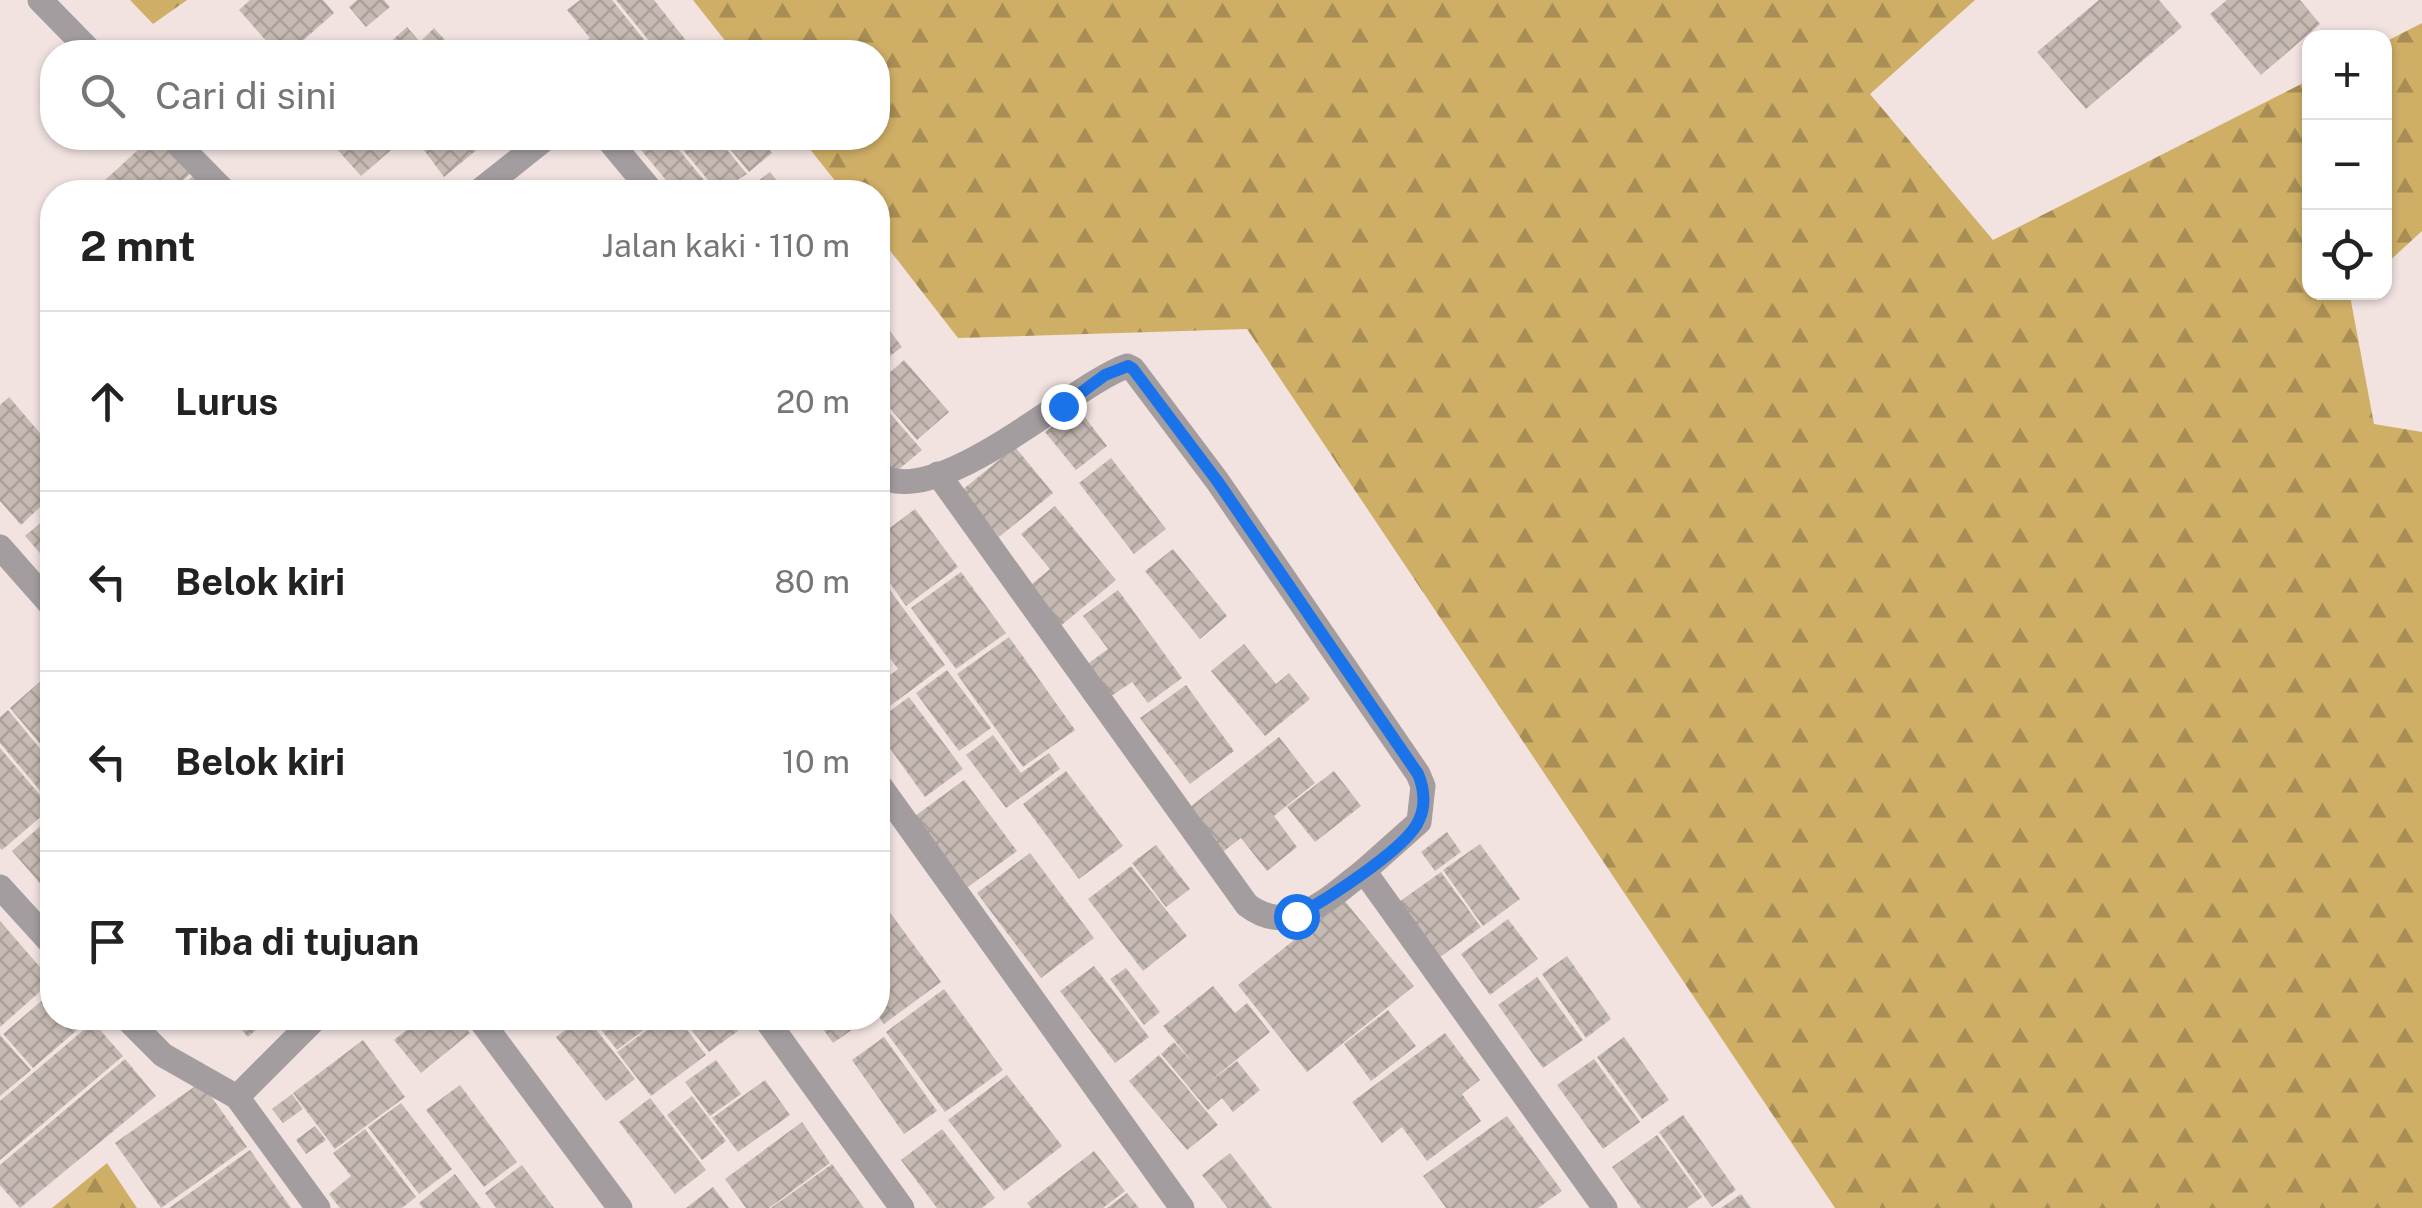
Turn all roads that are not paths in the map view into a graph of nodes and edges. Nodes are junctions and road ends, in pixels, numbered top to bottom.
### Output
1 (40, 0) edge
2 (79, 40) edge
3 (184, 150) edge
4 (531, 150) edge
5 (617, 150) edge
6 (213, 180) edge
7 (493, 180) edge
8 (642, 180) edge
9 (938, 474) junction
10 (890, 479) edge
11 (0, 547) edge
12 (40, 592) edge
13 (890, 800) edge
14 (1364, 871) junction
15 (0, 887) edge
16 (40, 931) edge
17 (138, 1030) edge
18 (304, 1030) edge
19 (488, 1030) edge
20 (774, 1030) edge
21 (237, 1098) junction
22 (318, 1208) edge
23 (620, 1208) edge
24 (902, 1208) edge
25 (1182, 1208) edge
26 (1605, 1208) edge

1 - 2 street
3 - 6 street
4 - 7 street
5 - 8 street
9 - 10 street
9 - 14 street
9 - 14 street
11 - 12 street
13 - 25 street
14 - 26 street
15 - 16 street
17 - 21 street
18 - 21 street
19 - 23 street
20 - 24 street
21 - 22 street

